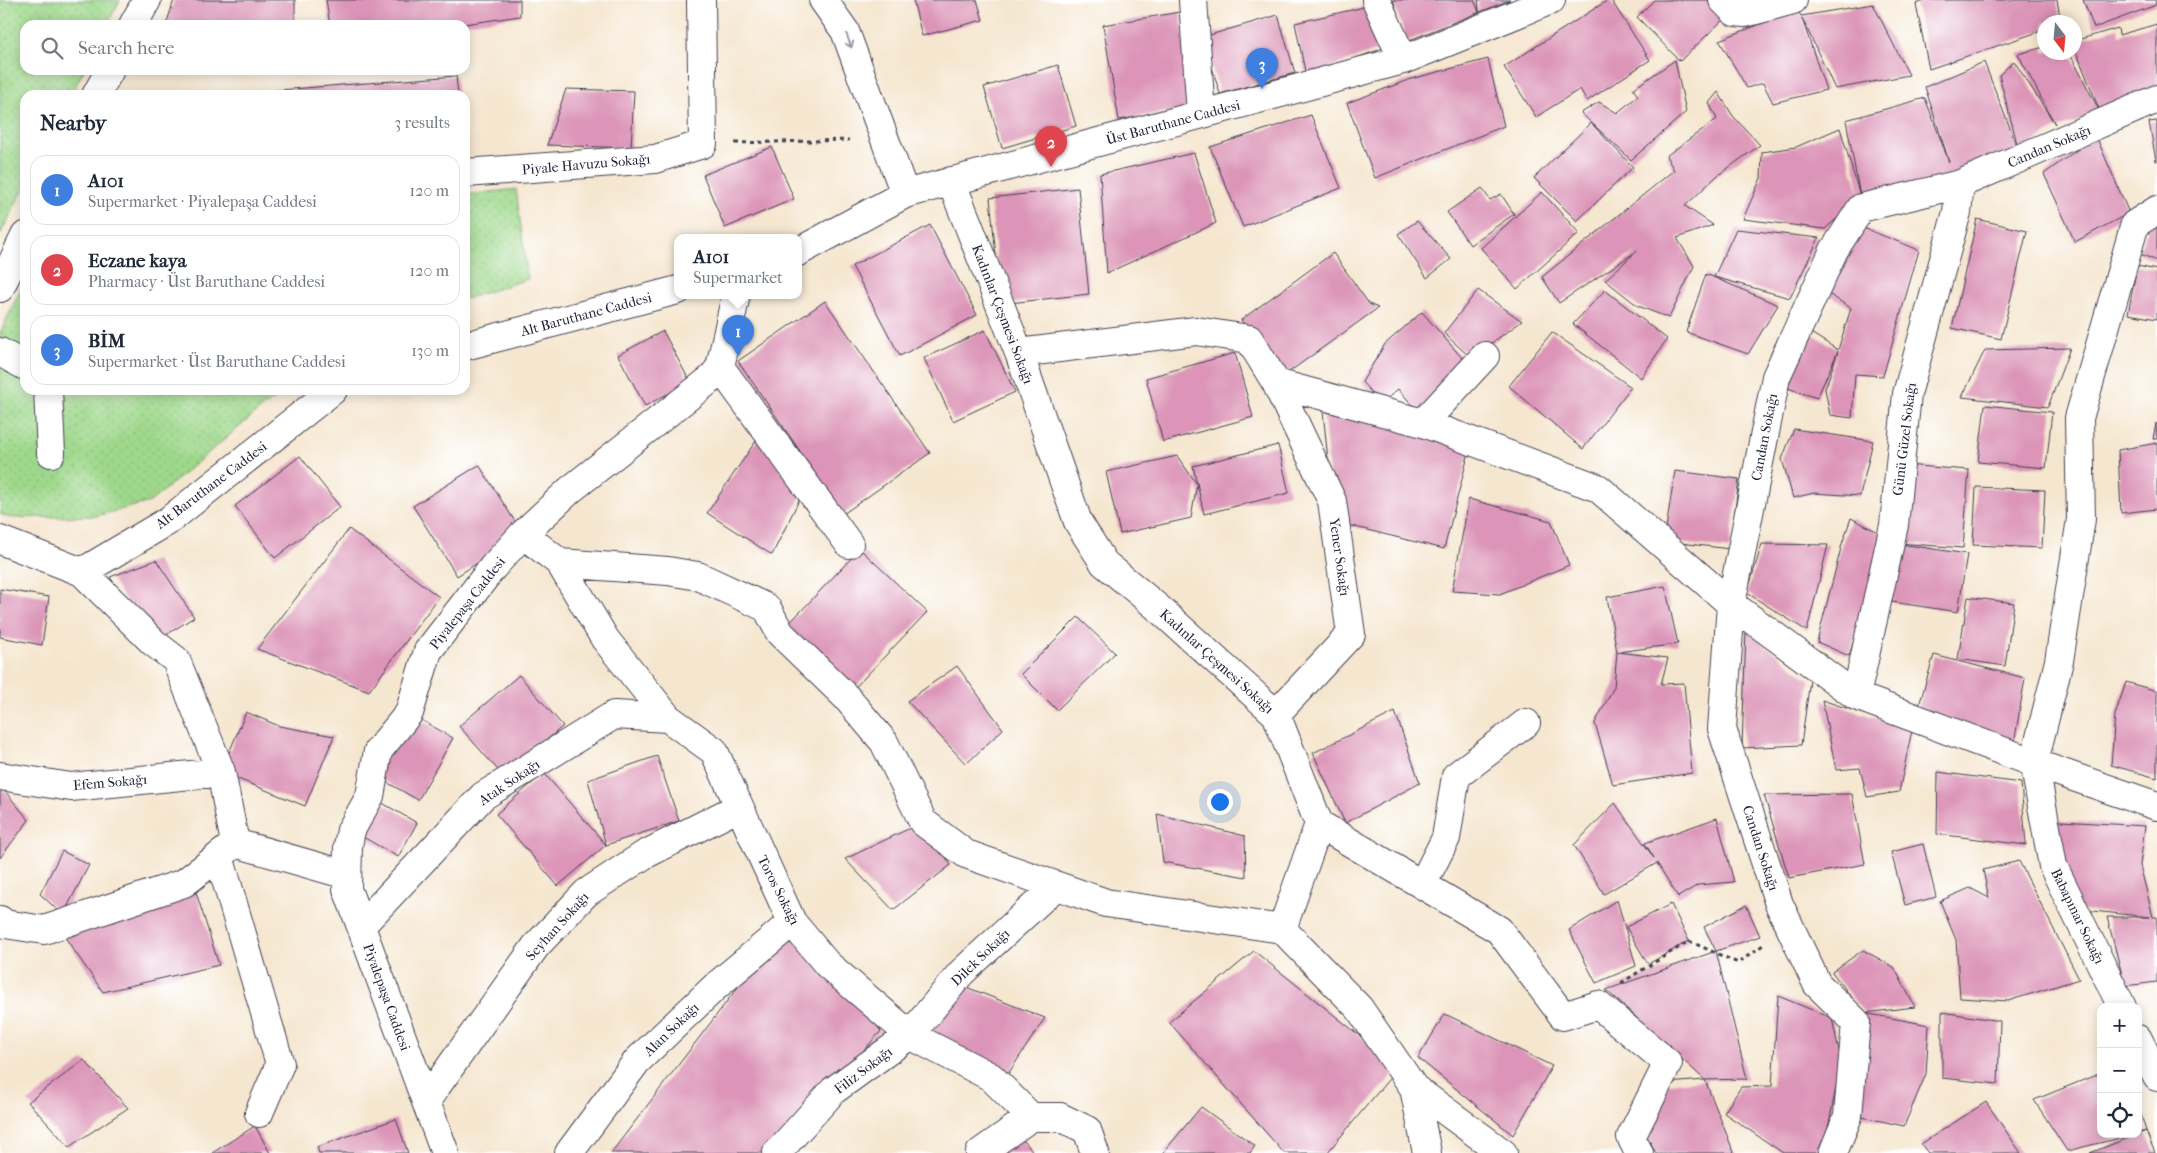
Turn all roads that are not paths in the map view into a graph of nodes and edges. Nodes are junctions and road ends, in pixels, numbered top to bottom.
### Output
1 (147, 0) edge
2 (701, 0) edge
3 (1193, 0) edge
4 (1376, 0) edge
5 (1723, 0) edge
6 (1793, 0) edge
7 (828, 2) edge
8 (1542, 2) edge
9 (137, 20) edge
10 (1403, 60) junction
11 (107, 75) edge
12 (99, 90) edge
13 (2157, 99) edge
14 (1201, 114) junction
15 (470, 173) edge
16 (951, 181) junction
17 (1960, 184) junction
18 (905, 194) junction
19 (2157, 210) edge
20 (20, 246) edge
21 (802, 250) edge
22 (0, 288) edge
23 (674, 291) edge
24 (735, 299) edge
25 (470, 345) edge
26 (0, 352) edge
27 (1019, 353) junction
28 (1485, 356) dead end
29 (20, 363) edge
30 (720, 367) junction
31 (1276, 383) junction
32 (48, 395) edge
33 (327, 395) edge
34 (1423, 423) junction
35 (51, 453) dead end
36 (523, 534) junction
37 (0, 540) edge
38 (849, 544) dead end
39 (560, 563) junction
40 (82, 572) junction
41 (1731, 604) junction
42 (1856, 696) junction
43 (1276, 714) junction
44 (668, 718) junction
45 (1526, 723) dead end
46 (2034, 762) junction
47 (222, 772) junction
48 (0, 776) edge
49 (2157, 806) edge
50 (739, 808) junction
51 (1319, 824) junction
52 (227, 850) junction
53 (347, 875) junction
54 (1422, 885) junction
55 (1056, 886) junction
56 (0, 920) edge
57 (792, 922) junction
58 (361, 926) junction
59 (1282, 929) junction
60 (2120, 1003) edge
61 (910, 1035) junction
62 (2142, 1047) edge
63 (2157, 1077) edge
64 (1414, 1088) junction
65 (426, 1101) junction
66 (258, 1113) dead end
67 (1031, 1118) junction
68 (445, 1153) edge
69 (569, 1153) edge
70 (777, 1153) edge
71 (980, 1153) edge
72 (1095, 1153) edge
73 (1427, 1153) edge
74 (1503, 1153) edge
75 (1639, 1153) edge
76 (1833, 1153) edge

1 - 9 street
2 - 15 street, Piyale Havuzu Sokağı
3 - 14 street
4 - 10 street
5 - 6 street
7 -> 18 street
8 - 10 street, Üst Baruthane Caddesi
10 - 14 street, Üst Baruthane Caddesi
11 - 12 street
13 - 17 street, Candan Sokağı
14 - 16 street, Üst Baruthane Caddesi
16 - 18 street, Üst Baruthane Caddesi
16 - 27 street, Kadınlar Çeşmesi Sokağı
17 - 41 street, Candan Sokağı
17 - 42 street, Günü Güzel Sokağı
18 - 21 street
19 - 46 street
20 - 22 street
23 - 25 street, Alt Baruthane Caddesi
24 - 30 street
26 - 29 street
27 - 31 street
27 - 43 street, Kadınlar Çeşmesi Sokağı
28 - 34 street
30 - 36 street, Piyalepaşa Caddesi
30 - 38 street
31 - 34 street
31 - 43 street, Yener Sokağı
32 - 35 street
33 - 40 street, Alt Baruthane Caddesi
34 - 41 street
36 - 39 street
36 - 53 street, Piyalepaşa Caddesi
37 - 40 street
39 - 44 street, Toros Sokağı
39 - 55 street
40 - 47 street
41 - 42 street
41 - 76 street, Candan Sokağı
42 - 46 street
43 - 51 street, Kadınlar Çeşmesi Sokağı
44 - 50 street, Toros Sokağı
44 - 58 street, Atak Sokağı
45 - 54 street
46 - 49 street
46 - 60 street, Babapınar Sokağı
47 - 48 street, Efem Sokağı
47 - 52 street
50 - 57 street, Toros Sokağı
50 - 65 street, Seyhan Sokağı
51 - 54 street
51 - 59 street
52 - 53 street
52 - 56 street
52 - 66 street
53 - 58 street, Piyalepaşa Caddesi
54 - 75 street
55 - 59 street
55 - 61 street, Dilek Sokağı
57 - 61 street, Toros Sokağı
57 - 69 street, Alan Sokağı
58 - 65 street, Piyalepaşa Caddesi
59 - 64 street
61 - 67 street, Toros Sokağı
61 - 70 street, Filiz Sokağı
62 - 63 street
64 - 73 street
64 - 74 street
65 - 68 street, Piyalepaşa Caddesi
67 - 71 street
67 - 72 street

